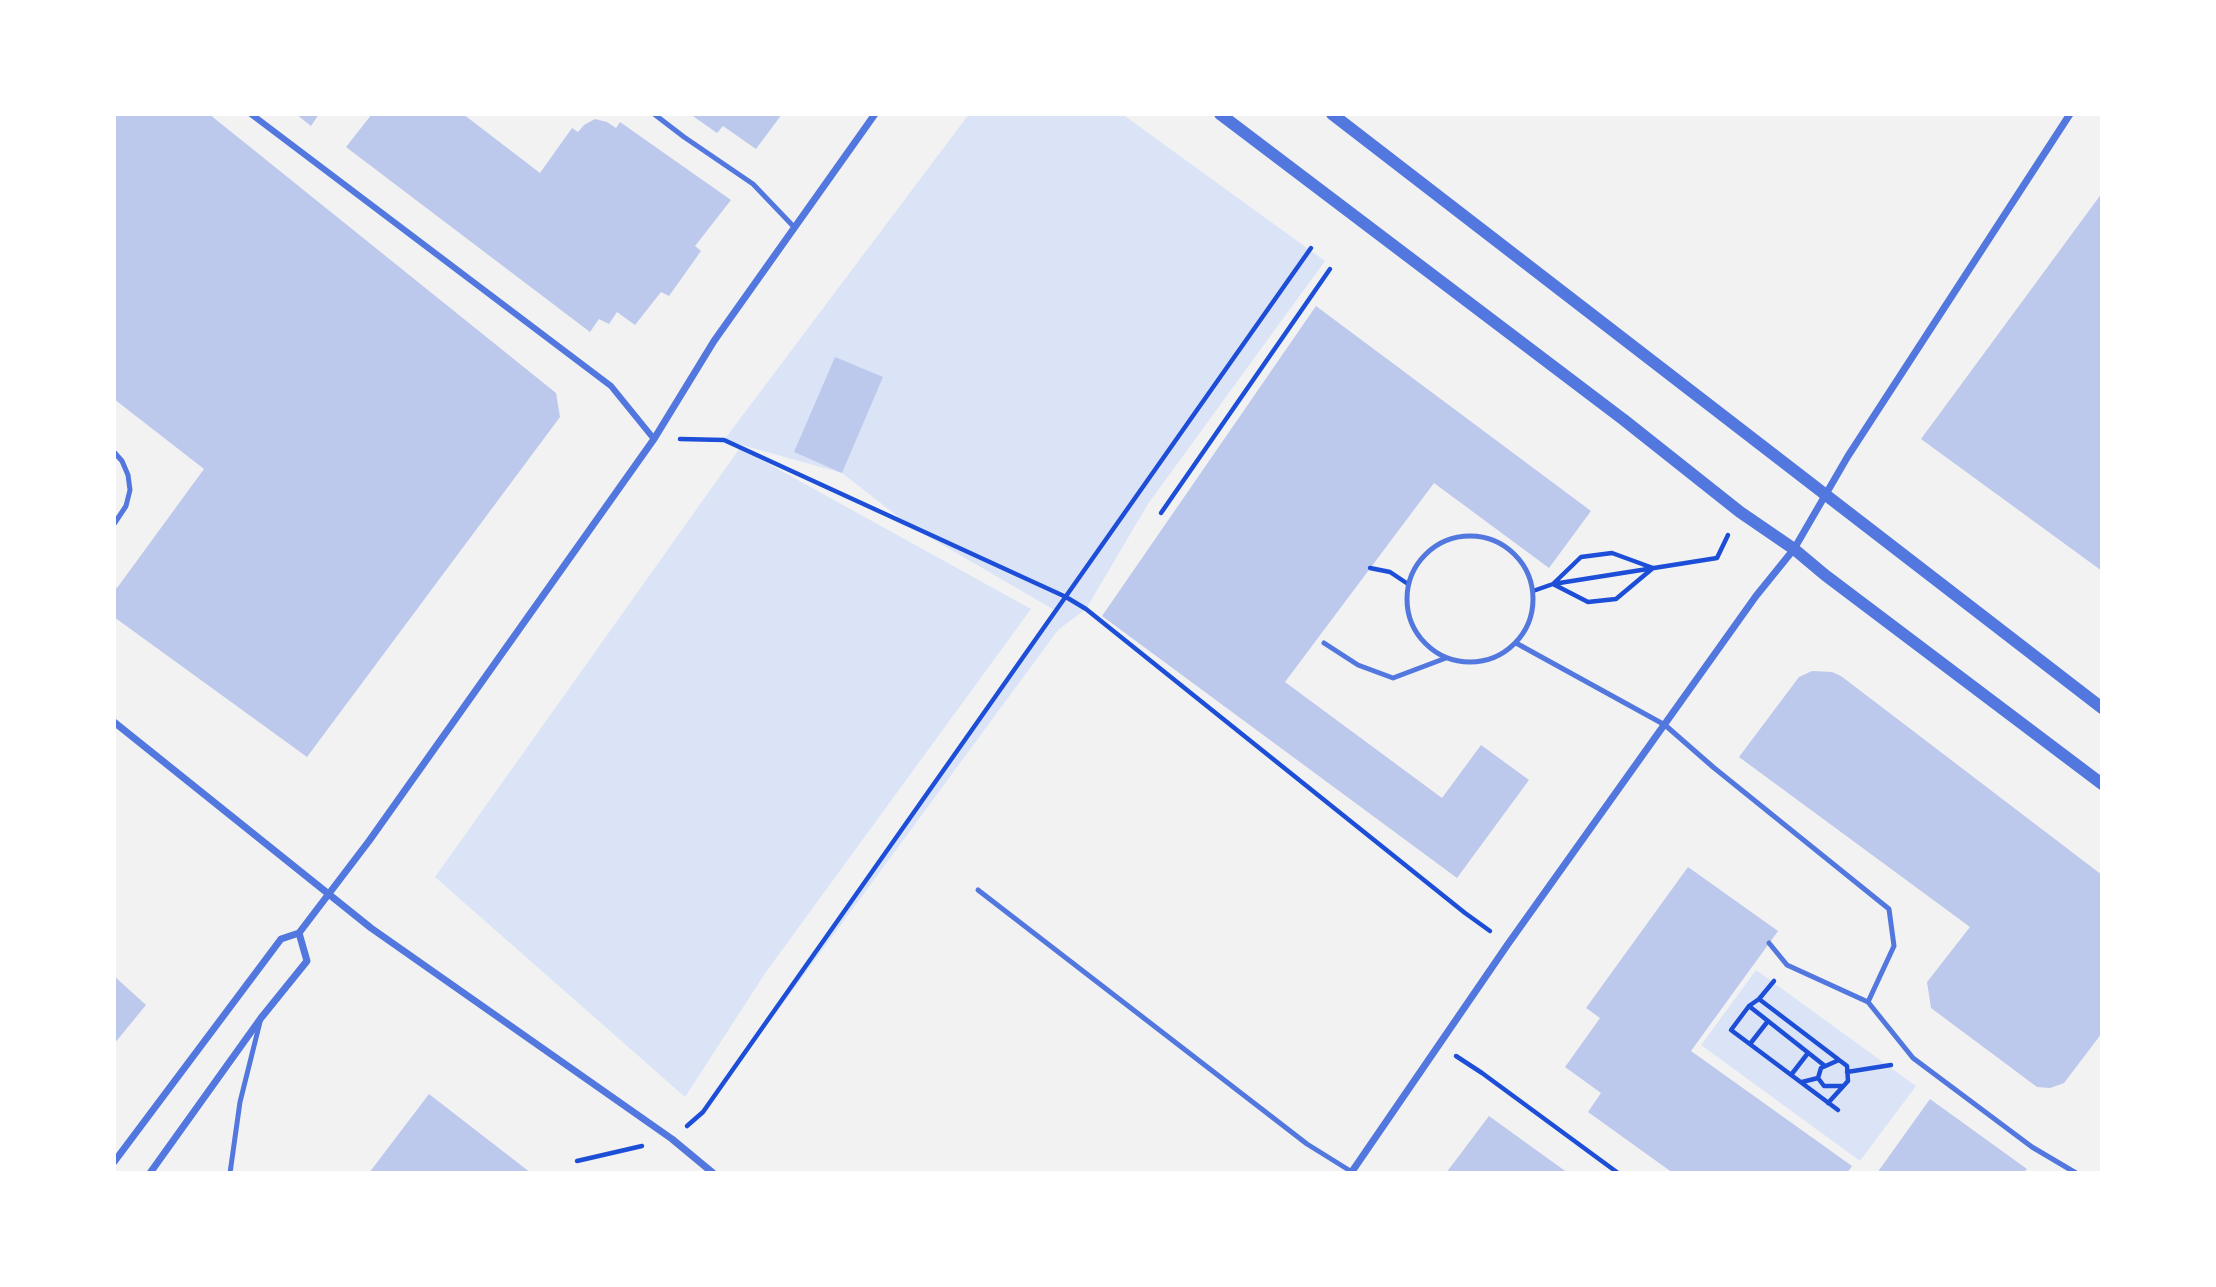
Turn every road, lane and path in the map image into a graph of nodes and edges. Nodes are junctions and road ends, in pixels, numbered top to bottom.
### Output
1 (251, 114) edge
2 (653, 114) edge
3 (875, 114) edge
4 (1220, 114) edge
5 (1332, 114) edge
6 (2070, 114) edge
7 (795, 228) junction
8 (1311, 248) dead end
9 (1330, 270) dead end
10 (653, 439) junction
11 (114, 452) edge
12 (1827, 495) junction
13 (1161, 513) dead end
14 (114, 524) edge
15 (1794, 549) junction
16 (1717, 558) dead end
17 (1370, 568) dead end
18 (1653, 568) junction
19 (1408, 584) junction
20 (1553, 584) junction
21 (1533, 591) junction
22 (1066, 597) junction
23 (1324, 643) dead end
24 (1516, 643) junction
25 (1446, 658) junction
26 (2102, 709) edge
27 (114, 722) edge
28 (1665, 725) junction
29 (2102, 784) edge
30 (978, 890) dead end
31 (330, 895) junction
32 (299, 933) junction
33 (1769, 943) dead end
34 (1508, 944) junction
35 (1787, 965) junction
36 (1759, 999) junction
37 (1868, 1002) junction
38 (1749, 1006) junction
39 (261, 1018) junction
40 (1768, 1021) junction
41 (1804, 1033) junction
42 (1796, 1043) junction
43 (1749, 1044) junction
44 (1440, 1046) junction
45 (1808, 1053) junction
46 (1913, 1059) junction
47 (1839, 1060) junction
48 (1825, 1066) junction
49 (1847, 1072) junction
50 (1791, 1075) junction
51 (1818, 1078) junction
52 (1801, 1082) junction
53 (1843, 1086) junction
54 (1828, 1103) junction
55 (1838, 1110) dead end
56 (672, 1139) junction
57 (577, 1161) dead end
58 (114, 1162) edge
59 (150, 1173) edge
60 (230, 1173) edge
61 (713, 1173) edge
62 (1352, 1173) edge
63 (1618, 1173) edge
64 (2076, 1173) edge

1 - 10 street
2 - 7 lane
3 - 7 street
4 - 15 street
5 - 12 street
6 - 12 street
7 - 10 street
8 - 22 path
9 - 13 path
10 - 22 path
10 - 31 street
11 - 14 lane
12 - 15 street
12 - 26 street
15 - 28 street
15 - 29 street
16 - 18 path
17 - 19 path
18 - 20 path
18 - 20 path
18 - 20 path
19 - 21 lane
19 - 25 lane
20 - 21 path
21 - 24 lane
22 - 34 path
22 - 56 path
23 - 25 lane
24 - 25 lane
24 - 28 lane
27 - 31 street
28 - 34 street
28 - 37 lane
30 - 62 lane
31 - 32 street
31 - 56 street
32 - 39 street
32 - 58 street
33 - 35 lane
34 - 44 street
35 - 36 path
35 - 37 lane
36 - 38 path
36 - 41 path
37 - 46 lane
38 - 40 path
38 - 43 path
39 - 59 street
39 - 60 lane
40 - 42 path
40 - 43 path
41 - 42 path
41 - 47 path
42 - 45 path
43 - 50 path
44 - 62 street
44 - 63 path
45 - 48 path
45 - 50 path
46 - 49 path
46 - 64 lane
47 - 48 path
47 - 49 path
48 - 51 path
49 - 53 path
50 - 52 path
51 - 52 path
51 - 53 path
52 - 54 path
53 - 54 path
54 - 55 path
56 - 57 path
56 - 61 street

